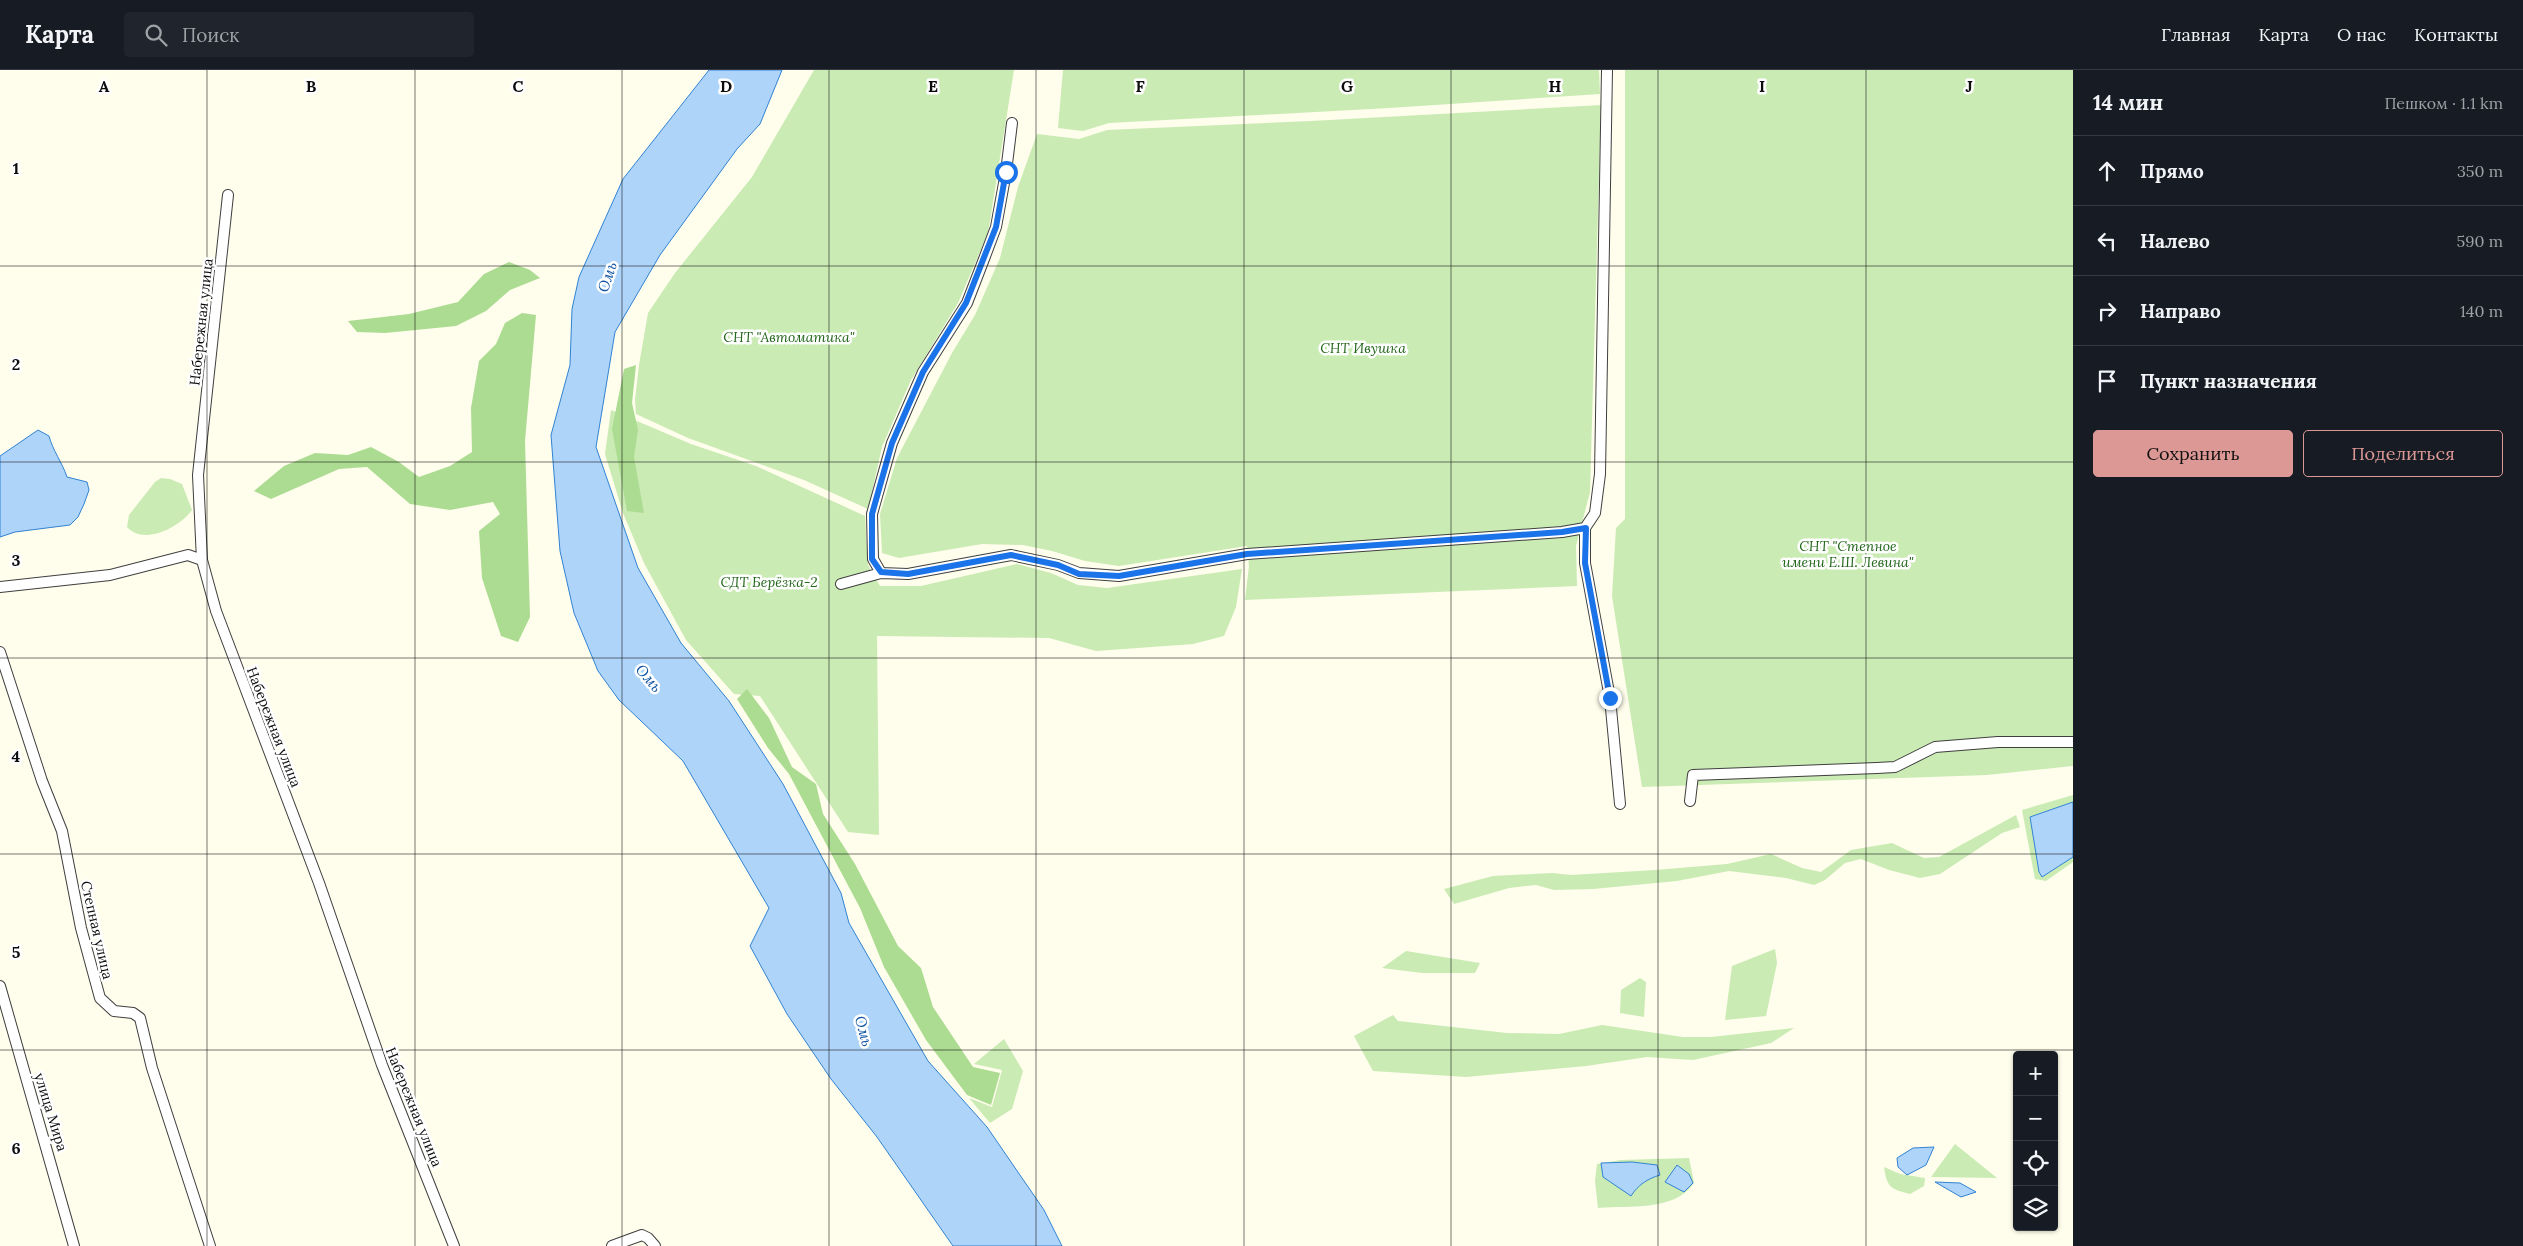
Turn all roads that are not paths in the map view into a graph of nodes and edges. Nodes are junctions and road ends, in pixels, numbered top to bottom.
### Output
1 (1606, 70) edge
2 (1012, 123) dead end
3 (228, 195) dead end
4 (1586, 528) junction
5 (202, 560) junction
6 (881, 572) junction
7 (841, 584) dead end
8 (0, 587) edge
9 (0, 652) edge
10 (2073, 742) edge
11 (1690, 801) dead end
12 (1620, 804) dead end
13 (0, 986) edge
14 (74, 1246) edge
15 (210, 1246) edge
16 (454, 1246) edge
17 (612, 1246) edge
18 (655, 1246) edge

1 - 4 street
2 - 6 street
3 - 5 street, Набережная улица
4 - 6 street
4 - 12 street
5 - 8 street
5 - 16 street, Набережная улица
6 - 7 street
9 - 15 street, Степная улица
10 - 11 street
13 - 14 street, улица Мира
17 - 18 street

